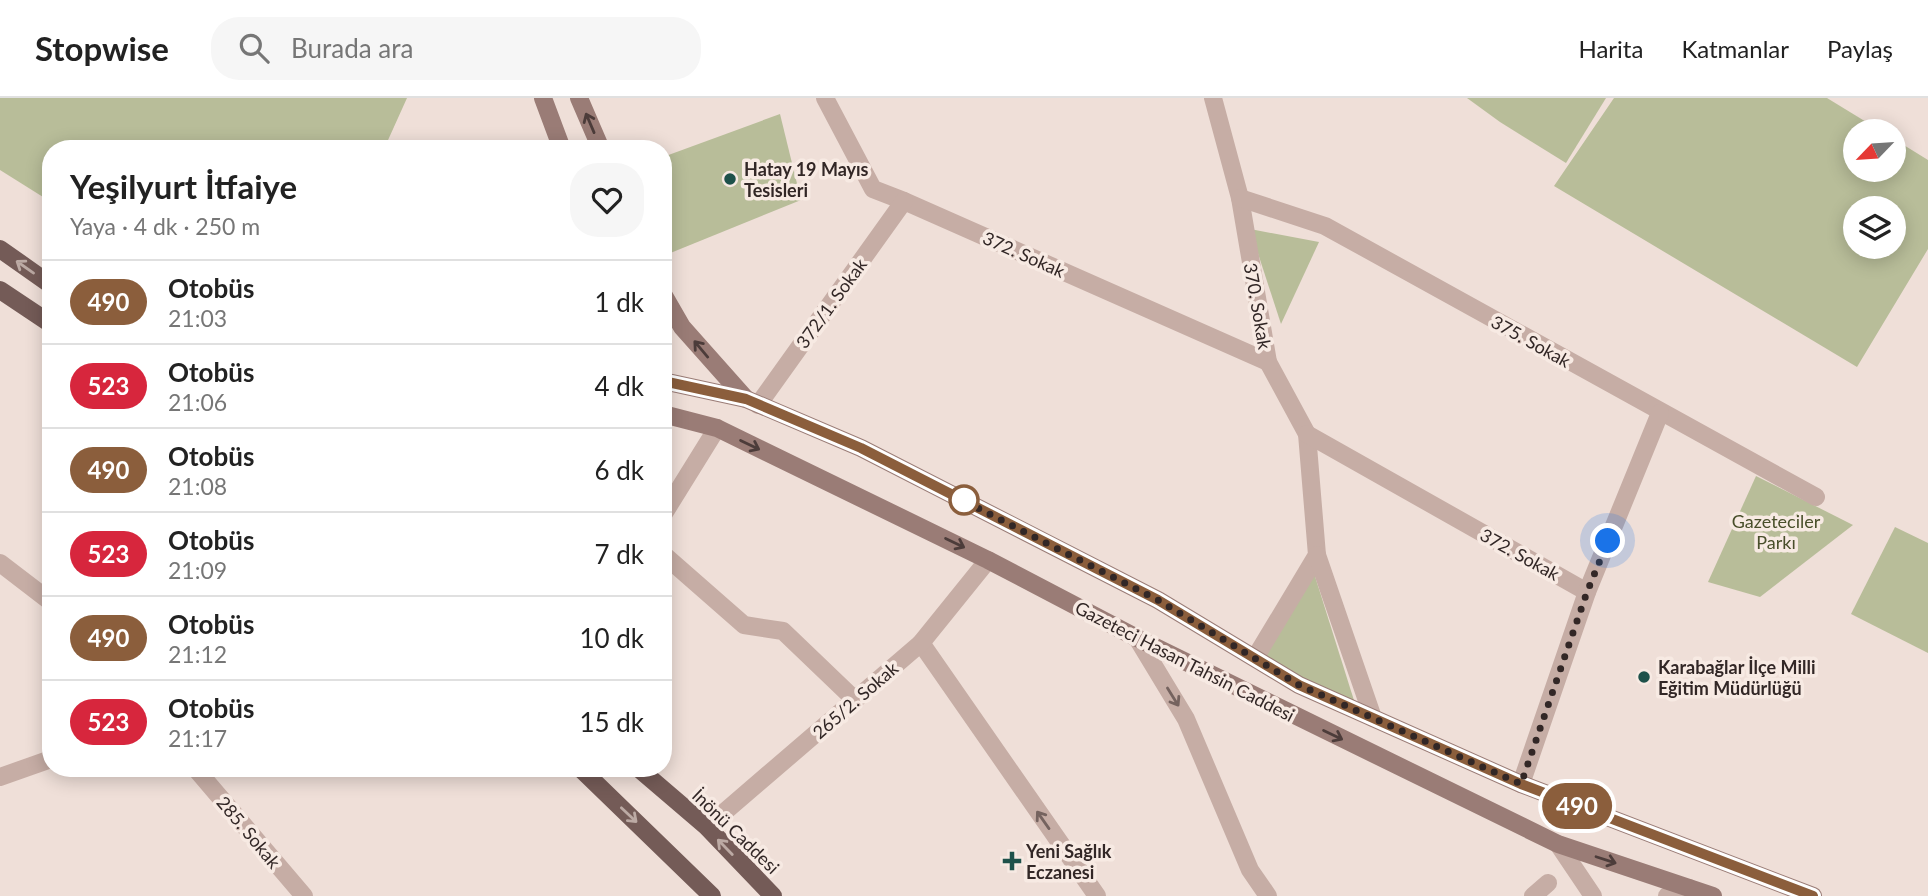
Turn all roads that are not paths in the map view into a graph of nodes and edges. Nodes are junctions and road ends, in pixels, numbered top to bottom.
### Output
1 (543, 98) edge
2 (579, 98) edge
3 (825, 98) edge
4 (1213, 98) edge
5 (559, 140) edge
6 (597, 140) edge
7 (1240, 198) junction
8 (904, 201) junction
9 (0, 249) edge
10 (42, 279) edge
11 (0, 290) edge
12 (672, 310) edge
13 (42, 318) edge
14 (1268, 362) junction
15 (672, 383) edge
16 (752, 402) junction
17 (1660, 413) junction
18 (672, 416) edge
19 (717, 428) junction
20 (1307, 434) junction
21 (1816, 498) dead end
22 (672, 500) edge
23 (1317, 555) junction
24 (988, 559) junction
25 (672, 562) edge
26 (0, 563) edge
27 (1587, 592) junction
28 (42, 595) edge
29 (1137, 638) junction
30 (921, 643) junction
31 (1255, 659) junction
32 (855, 700) junction
33 (1373, 718) junction
34 (42, 763) edge
35 (0, 777) edge
36 (203, 777) edge
37 (589, 777) edge
38 (649, 777) edge
39 (1521, 784) junction
40 (707, 827) junction
41 (1558, 844) junction
42 (1548, 883) dead end
43 (1689, 888) junction
44 (304, 896) edge
45 (712, 896) edge
46 (773, 896) edge
47 (1097, 896) edge
48 (1268, 896) edge
49 (1533, 896) edge
50 (1593, 896) edge
51 (1667, 896) edge
52 (1713, 896) edge
53 (1813, 896) edge

1 - 5 main road
6 -> 2 main road
3 - 8 street, 372. Sokak
4 - 7 street, 370. Sokak
7 - 14 street, 370. Sokak
7 - 17 street, 375. Sokak
8 - 14 street, 372. Sokak
8 - 16 street, 372/1. Sokak
10 -> 9 main road
11 - 13 main road
16 -> 12 main road
14 - 20 street, 370. Sokak
15 - 16 main road, Gazeteci Hasan Tahsin Caddesi
16 - 31 main road, Gazeteci Hasan Tahsin Caddesi
17 - 21 street, 375. Sokak
17 - 27 street
18 - 19 main road, Gazeteci Hasan Tahsin Caddesi
19 - 22 street
19 -> 24 main road, Gazeteci Hasan Tahsin Caddesi
20 - 23 street, 370. Sokak
20 - 27 street, 372. Sokak
23 - 31 street
23 - 33 street, 370. Sokak
24 - 29 main road, Gazeteci Hasan Tahsin Caddesi
24 - 30 street, 265/2. Sokak
25 - 32 street
26 - 28 street
27 - 39 street
29 -> 41 main road, Gazeteci Hasan Tahsin Caddesi
29 -> 48 street
30 - 32 street, 265/2. Sokak
47 -> 30 street
31 - 33 main road, Gazeteci Hasan Tahsin Caddesi
32 - 40 street, 265/2. Sokak
33 - 39 main road, Gazeteci Hasan Tahsin Caddesi
34 - 35 street
36 - 44 street, 285. Sokak
37 -> 45 main road
38 - 40 main road, İnönü Caddesi
39 - 53 main road, Gazeteci Hasan Tahsin Caddesi
46 -> 40 main road, İnönü Caddesi
41 -> 43 main road, Gazeteci Hasan Tahsin Caddesi
41 - 50 street
42 - 49 street
43 - 51 street
43 - 52 main road, Gazeteci Hasan Tahsin Caddesi

